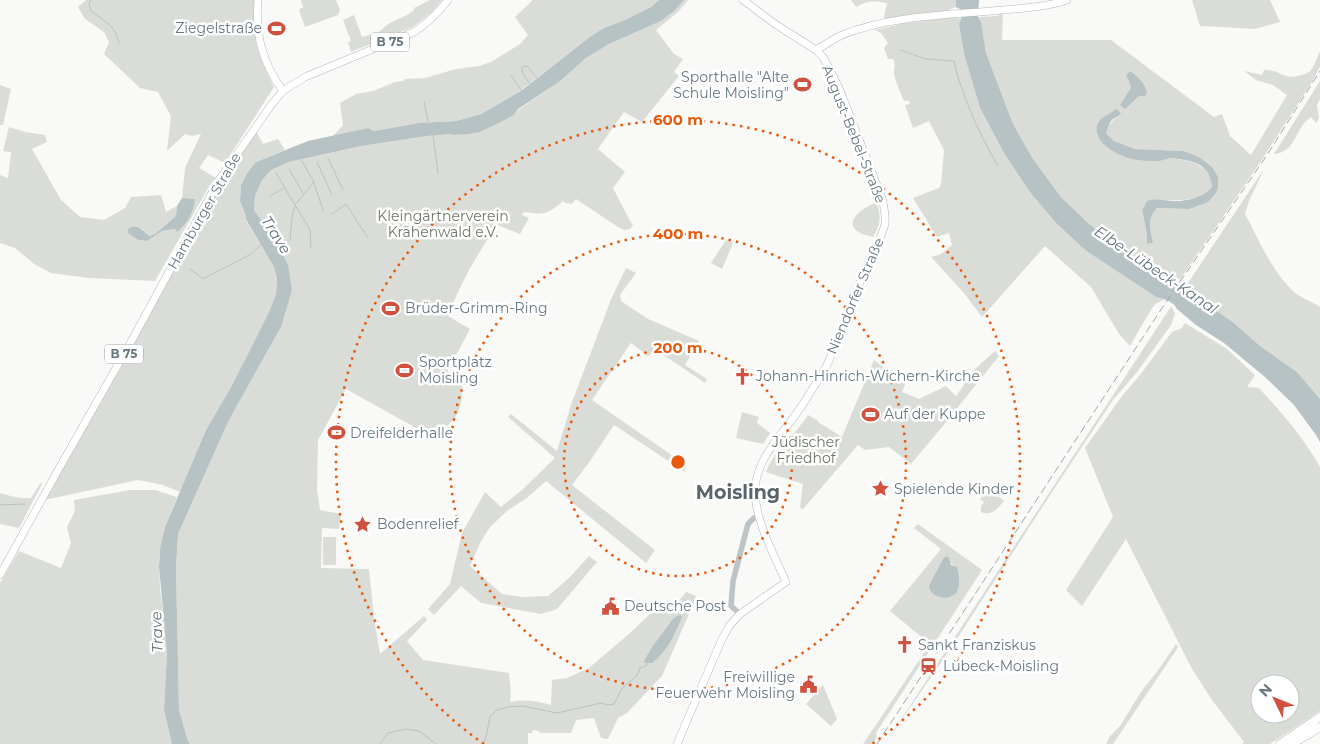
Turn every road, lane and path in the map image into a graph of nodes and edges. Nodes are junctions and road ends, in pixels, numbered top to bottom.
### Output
1 (258, 0) edge
2 (448, 0) edge
3 (743, 0) edge
4 (1067, 0) edge
5 (816, 50) junction
6 (283, 91) junction
7 (885, 221) joint
8 (758, 516) junction
9 (0, 575) edge
10 (740, 614) junction
11 (1320, 717) edge
12 (1320, 727) edge
13 (677, 744) edge
14 (1280, 744) edge
15 (1292, 744) edge

1 - 6 main road
2 - 6 main road, Hamburger Straße / B 75
3 - 5 main road
4 - 5 main road
5 - 7 main road, August-Bebel-Straße
6 - 9 main road, Hamburger Straße / B 75
7 - 8 main road, Niendorfer Straße
8 - 10 street
8 - 10 main road, Niendorfer Straße
10 - 13 main road
11 - 14 highway
12 - 15 highway

